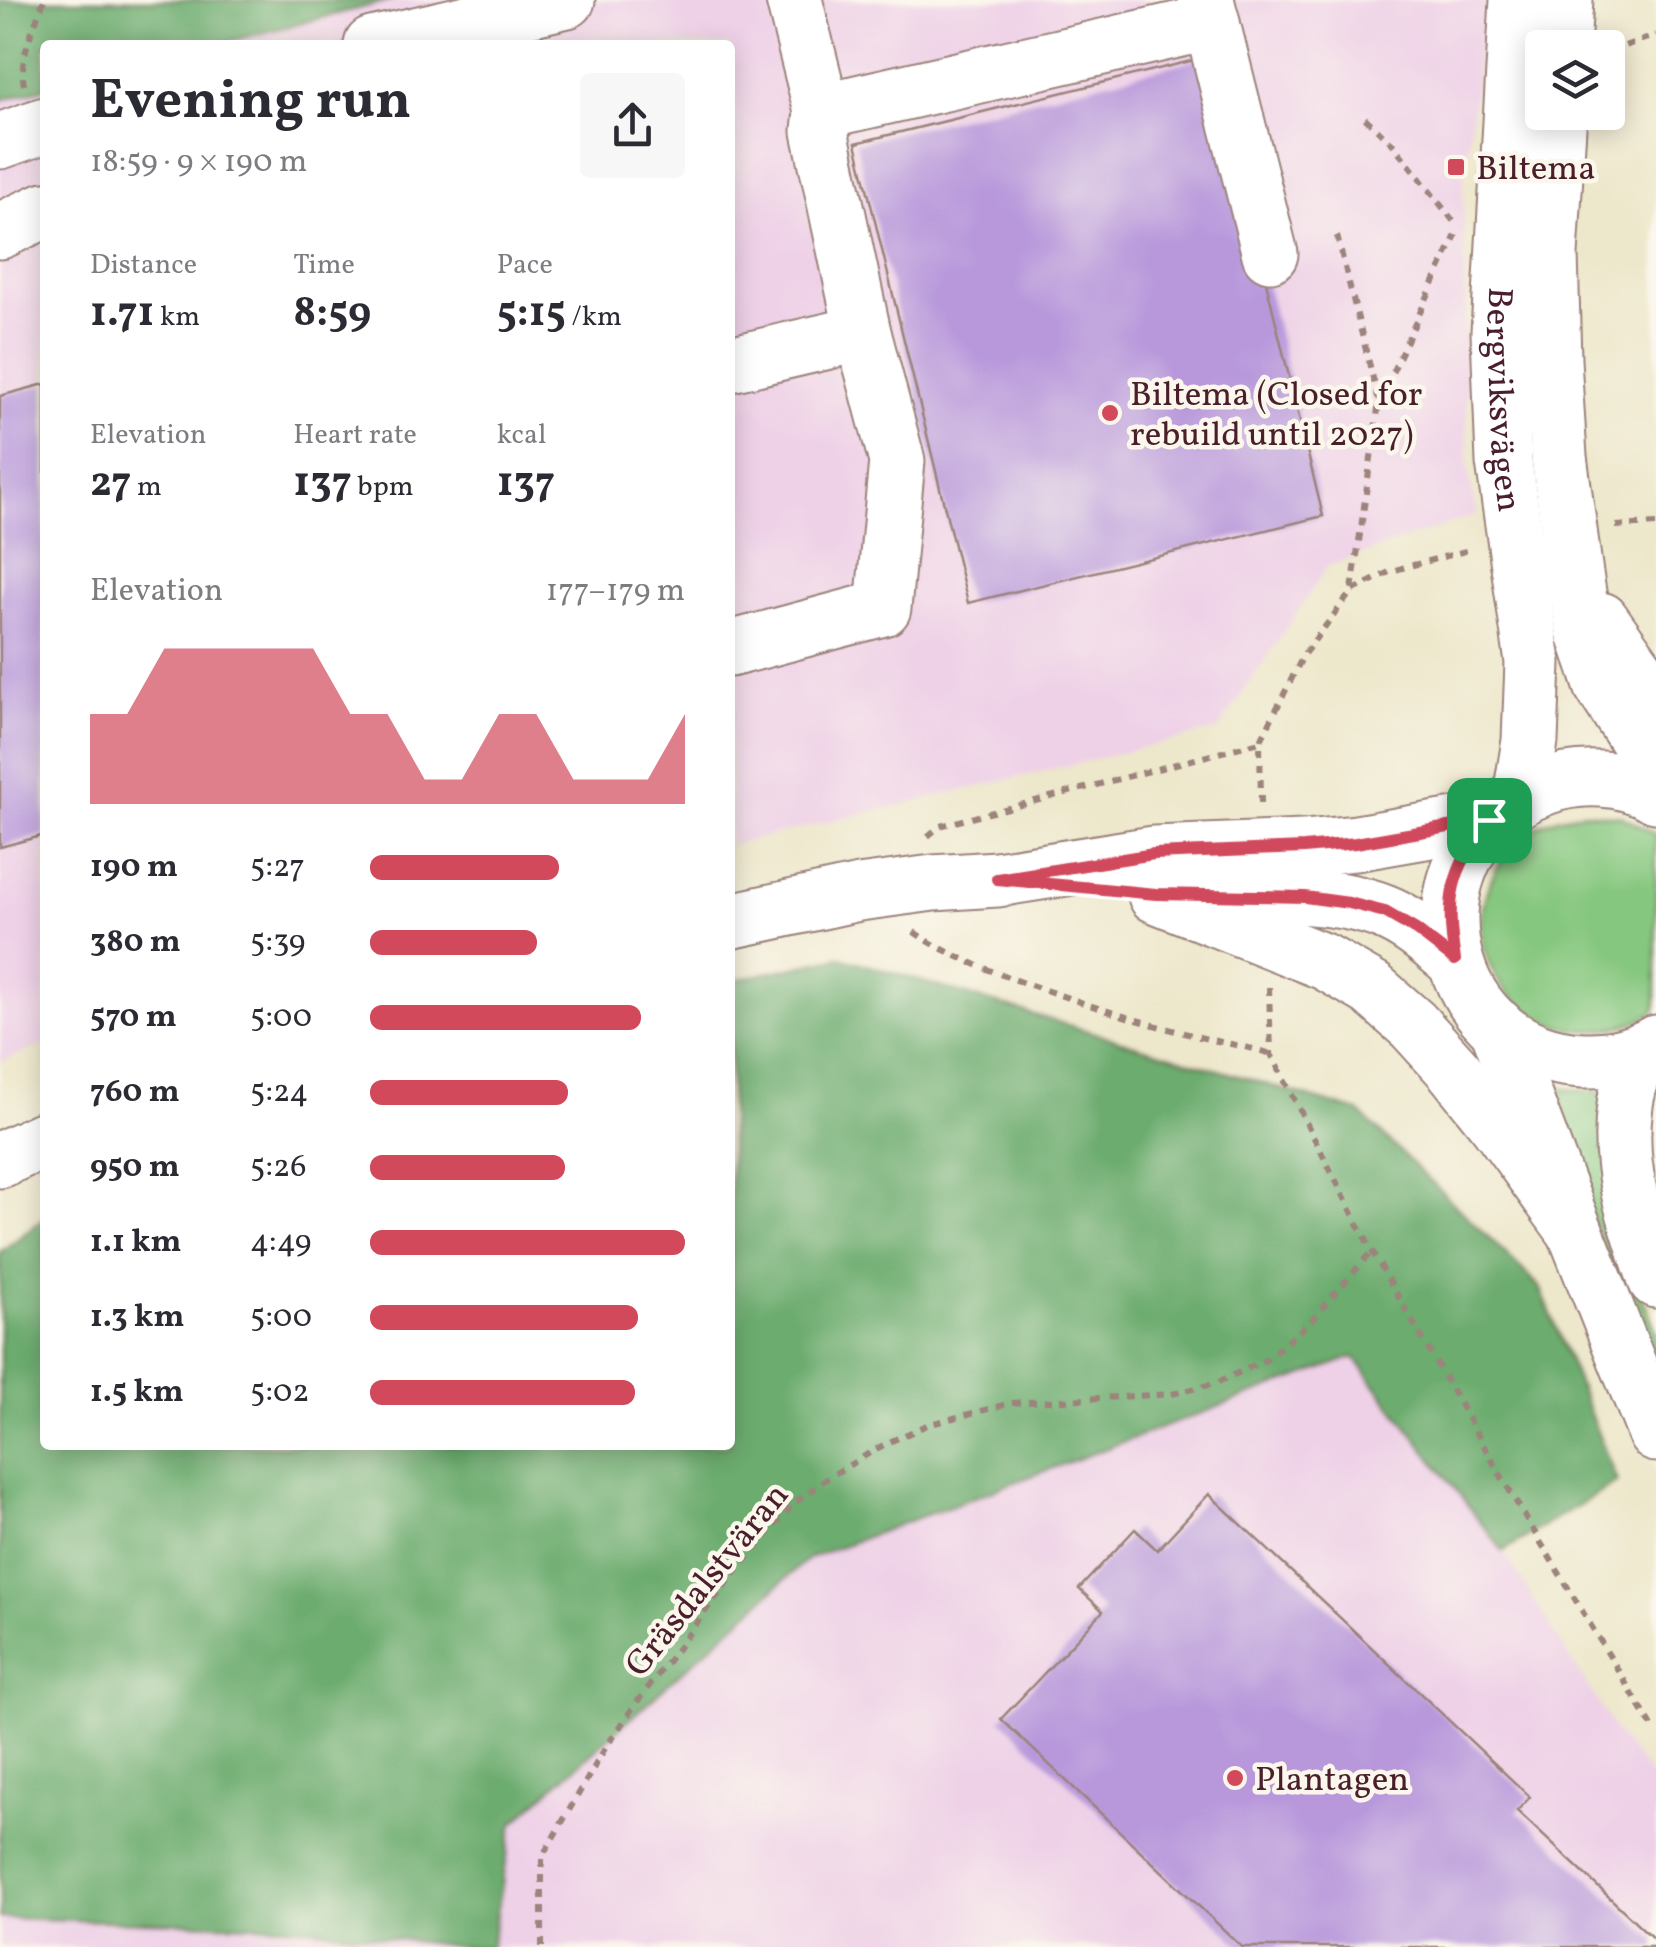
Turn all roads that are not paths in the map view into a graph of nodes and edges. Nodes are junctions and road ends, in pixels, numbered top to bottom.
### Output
1 (567, 0) edge
2 (794, 0) edge
3 (1518, 0) edge
4 (1566, 0) edge
5 (1209, 11) edge
6 (1578, 30) edge
7 (432, 38) edge
8 (822, 111) junction
9 (1557, 130) edge
10 (40, 212) edge
11 (0, 232) edge
12 (1270, 254) dead end
13 (863, 333) junction
14 (735, 363) edge
15 (1575, 574) junction
16 (735, 648) edge
17 (1656, 694) edge
18 (1656, 769) edge
19 (1656, 795) edge
20 (1505, 808) junction
21 (997, 879) junction
22 (1156, 894) junction
23 (735, 920) edge
24 (1455, 960) junction
25 (1497, 1026) junction
26 (1648, 1048) edge
27 (40, 1141) edge
28 (0, 1160) edge
29 (1575, 1230) junction
30 (1656, 1280) edge
31 (1656, 1434) edge

1 - 7 main road
2 - 8 main road
3 - 20 main road, Bergviksvägen
4 - 6 main road
5 - 8 main road
5 - 12 main road
8 - 13 main road
9 - 15 main road, Bergviksvägen
10 - 11 main road
13 - 14 main road
13 - 16 main road
15 - 17 main road, Bergviksvägen
15 - 18 main road, Bergviksvägen
19 - 20 main road
20 - 21 main road
20 - 24 main road
21 - 22 main road
21 - 23 main road
22 - 24 main road
22 - 29 main road
24 - 25 main road
25 - 26 main road
25 - 29 main road
26 - 30 main road
27 - 28 main road
29 - 31 main road

